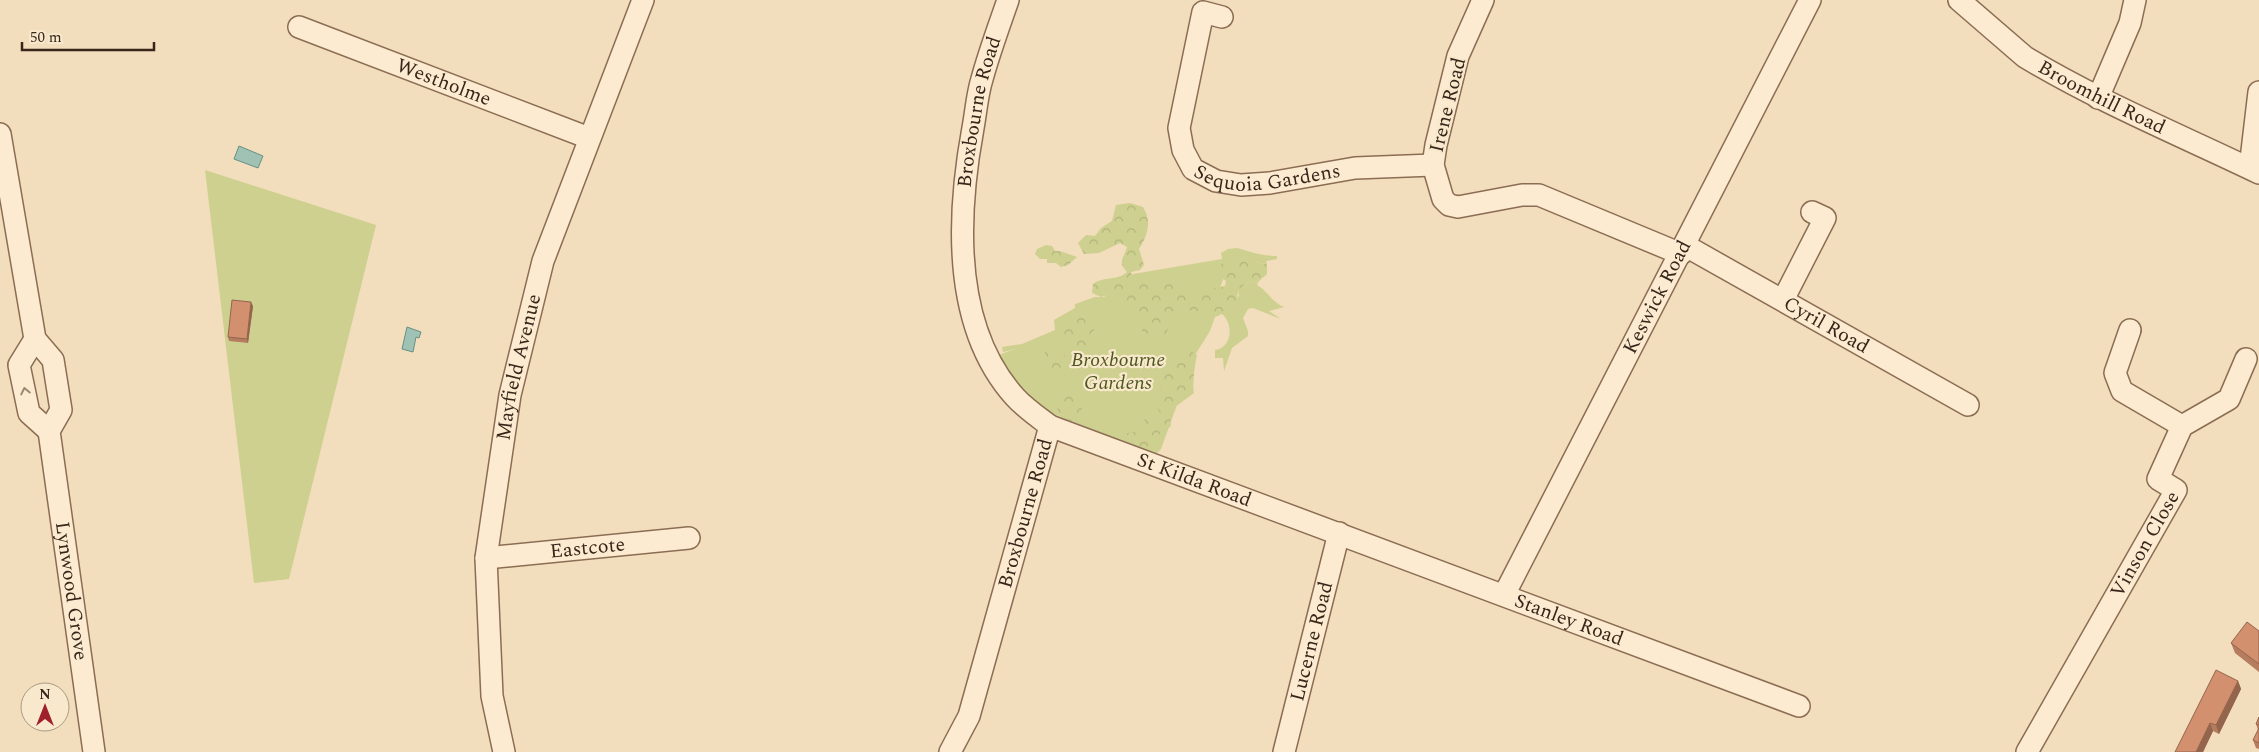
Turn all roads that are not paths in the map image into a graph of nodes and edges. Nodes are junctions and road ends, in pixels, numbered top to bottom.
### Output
1 (643, 0) edge
2 (1008, 0) edge
3 (1483, 0) edge
4 (1810, 0) edge
5 (1960, 0) edge
6 (2135, 0) edge
7 (1222, 17) dead end
8 (299, 27) dead end
9 (2259, 92) edge
10 (2098, 98) junction
11 (0, 134) edge
12 (590, 138) junction
13 (1433, 165) junction
14 (2254, 170) edge
15 (1812, 212) dead end
16 (1683, 250) junction
17 (1783, 300) junction
18 (2130, 330) dead end
19 (35, 339) junction
20 (2246, 359) dead end
21 (1968, 405) dead end
22 (1050, 426) junction
23 (2182, 426) junction
24 (49, 430) junction
25 (1339, 533) junction
26 (689, 538) dead end
27 (486, 558) junction
28 (1504, 595) junction
29 (1799, 706) dead end
30 (94, 752) edge
31 (504, 752) edge
32 (950, 752) edge
33 (1284, 752) edge
34 (2027, 752) edge

1 - 12 street, Mayfield Avenue
2 - 22 street, Broxbourne Road
3 - 13 street, Irene Road
4 - 16 street, Keswick Road
5 - 10 street, Broomhill Road
6 - 10 street
7 - 13 street, Sequoia Gardens
8 - 12 street, Westholme
9 - 14 street
10 - 14 street, Broomhill Road
11 - 19 street
12 - 27 street, Mayfield Avenue
13 - 16 street, Irene Road
15 - 17 street
16 - 17 street, Cyril Road
16 - 28 street, Keswick Road
17 - 21 street, Cyril Road
18 - 23 street
19 - 24 street
24 -> 19 street
20 - 23 street
22 - 25 street, St Kilda Road
22 - 32 street, Broxbourne Road
23 - 34 street, Vinson Close
24 - 30 street, Lynwood Grove
25 - 28 street, Stanley Road
25 - 33 street, Lucerne Road
26 - 27 street, Eastcote
27 - 31 street, Mayfield Avenue
28 - 29 street, Stanley Road

